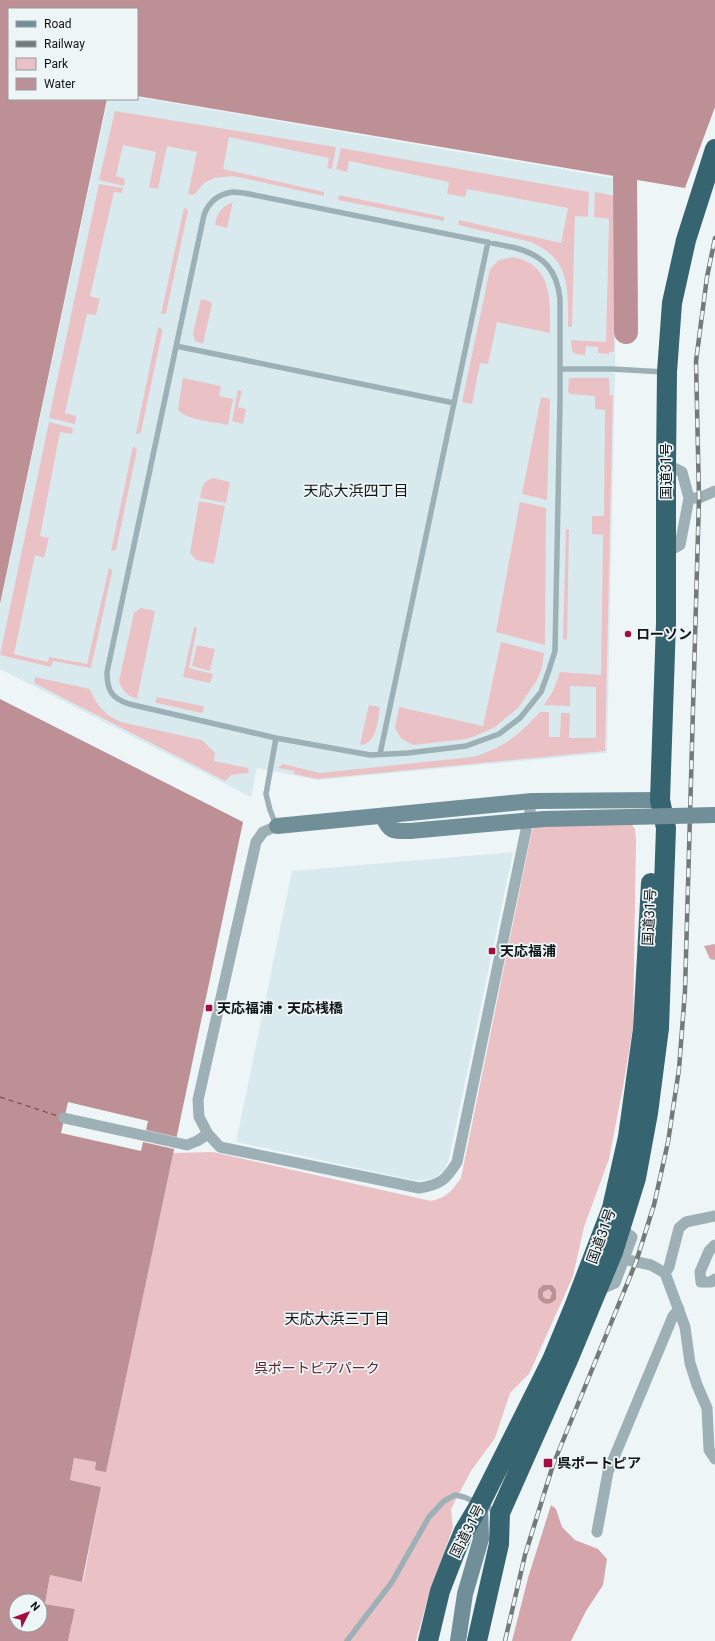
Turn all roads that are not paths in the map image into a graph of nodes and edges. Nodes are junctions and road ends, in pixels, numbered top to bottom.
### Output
1 (715, 148) edge
2 (488, 242) junction
3 (176, 346) junction
4 (560, 369) junction
5 (667, 372) junction
6 (454, 402) junction
7 (666, 464) junction
8 (715, 491) edge
9 (689, 498) junction
10 (667, 552) junction
11 (276, 738) junction
12 (380, 754) junction
13 (660, 800) junction
14 (532, 801) junction
15 (715, 815) edge
16 (383, 816) junction
17 (276, 826) junction
18 (64, 1118) dead end
19 (208, 1134) junction
20 (715, 1216) edge
21 (620, 1228) junction
22 (715, 1245) edge
23 (623, 1259) junction
24 (665, 1273) junction
25 (715, 1279) edge
26 (596, 1292) junction
27 (678, 1309) junction
28 (715, 1459) edge
29 (480, 1504) junction
30 (500, 1513) junction
31 (597, 1532) dead end
32 (481, 1539) junction
33 (347, 1641) edge
34 (428, 1641) edge
35 (458, 1641) edge
36 (477, 1641) edge

1 - 5 highway, 国道31号
2 - 3 lane
2 - 4 lane
2 - 6 lane
3 - 6 lane
3 - 11 lane
4 - 5 lane
4 - 12 lane
5 - 7 highway, 国道31号
6 - 12 lane
7 - 9 street
7 - 10 highway, 国道31号
8 - 9 street
9 - 10 street
10 - 13 highway, 国道31号
11 - 12 lane
11 - 17 lane
13 - 14 street
13 - 21 highway, 国道31号
13 - 29 highway, 国道31号
14 - 16 street
14 - 19 street
15 - 16 street, bridge
16 - 17 street
17 - 19 street
18 - 19 street
20 - 24 street
21 - 23 street
21 - 26 highway, 国道31号
22 - 25 street
23 - 24 street
23 - 26 street
24 - 27 street
26 - 30 highway, 国道31号
27 - 28 street
27 - 31 street
29 - 30 lane
29 - 32 street
29 - 33 lane
29 - 34 highway, 国道31号
30 - 32 street
30 - 36 highway, 国道31号
32 - 35 street

